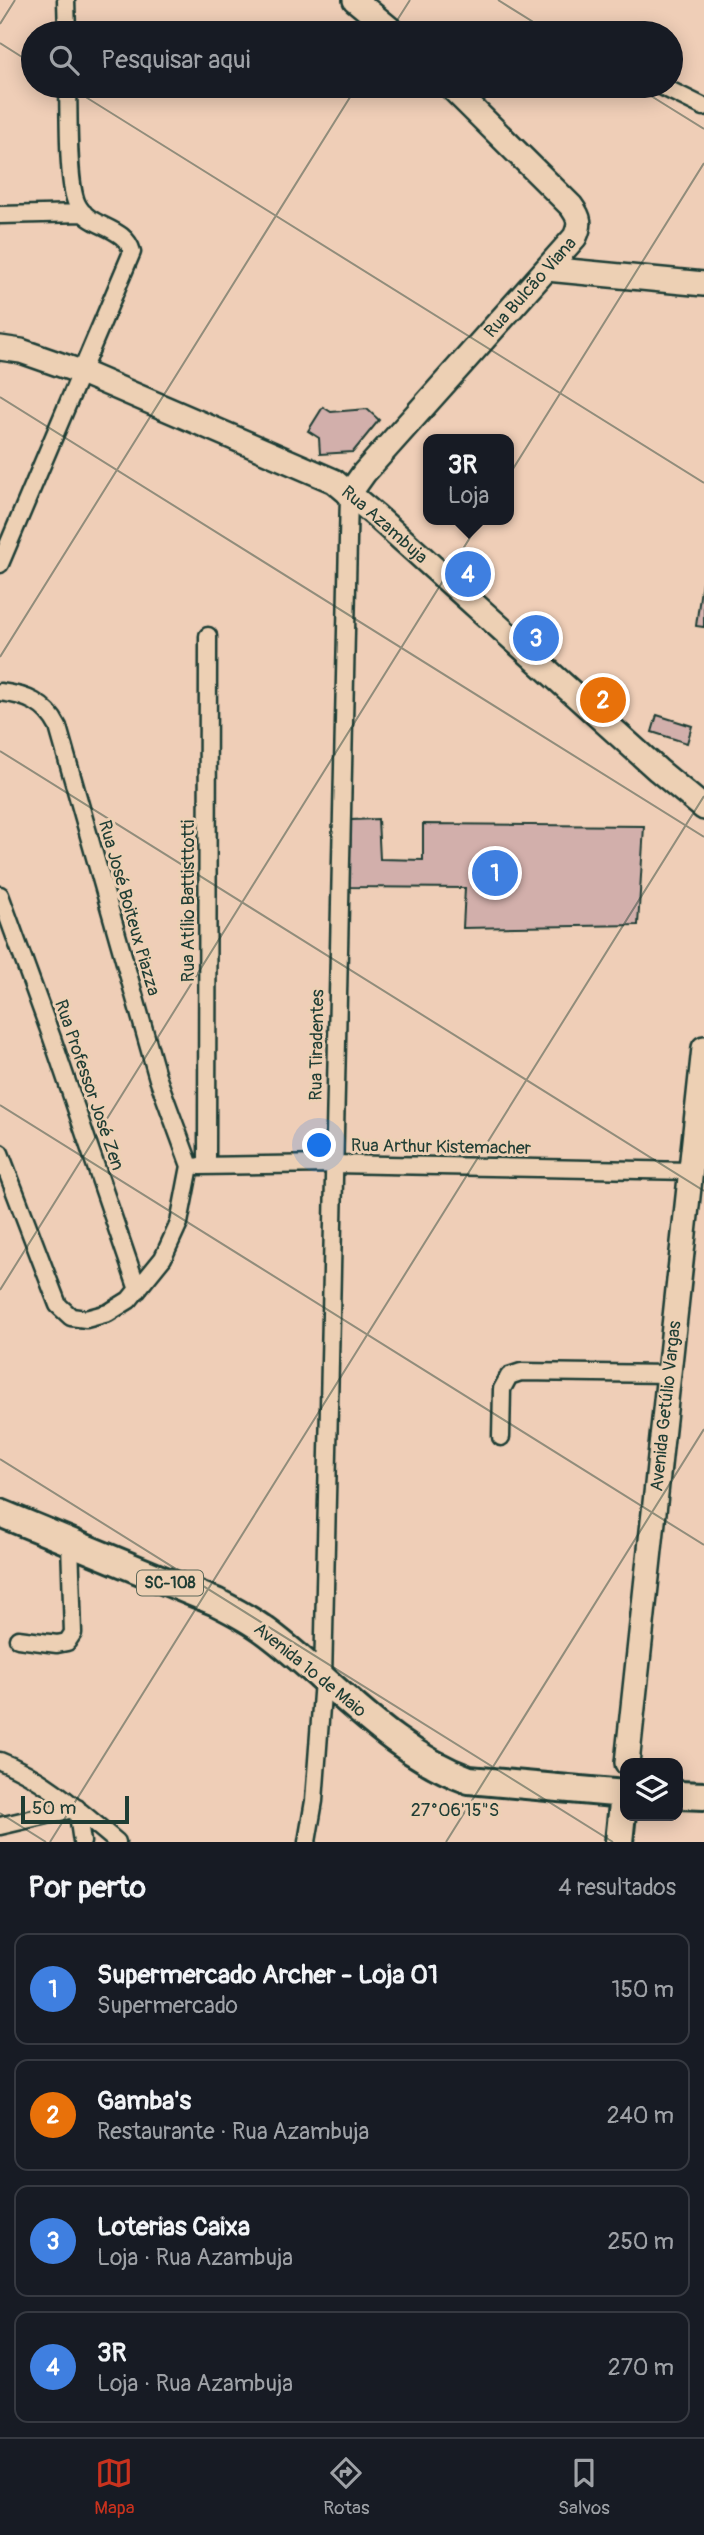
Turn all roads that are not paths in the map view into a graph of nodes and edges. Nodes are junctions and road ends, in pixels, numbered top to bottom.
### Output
1 (66, 0) edge
2 (355, 0) edge
3 (66, 21) edge
4 (380, 21) edge
5 (683, 97) edge
6 (69, 98) edge
7 (462, 98) edge
8 (704, 107) edge
9 (84, 214) junction
10 (0, 215) edge
11 (547, 269) junction
12 (704, 284) edge
13 (0, 348) edge
14 (81, 372) junction
15 (349, 494) junction
16 (0, 564) edge
17 (208, 636) dead end
18 (0, 692) edge
19 (704, 807) edge
20 (0, 895) edge
21 (704, 1048) edge
22 (0, 1153) edge
23 (334, 1164) junction
24 (190, 1166) junction
25 (207, 1166) junction
26 (691, 1171) junction
27 (138, 1290) junction
28 (669, 1374) junction
29 (501, 1437) dead end
30 (0, 1513) edge
31 (70, 1543) junction
32 (18, 1639) dead end
33 (323, 1680) junction
34 (628, 1758) edge
35 (0, 1761) edge
36 (620, 1789) edge
37 (683, 1796) edge
38 (704, 1796) edge
39 (77, 1808) junction
40 (621, 1821) edge
41 (0, 1826) edge
42 (82, 1842) edge
43 (117, 1842) edge
44 (307, 1842) edge
45 (619, 1842) edge

1 - 3 street
2 - 4 main road
5 - 8 street
6 - 9 street
7 - 11 main road, Rua Bulcão Viana
9 - 10 street
9 - 14 street
11 - 12 main road
11 - 15 main road, Rua Bulcão Viana
13 - 14 main road, Rua Azambuja
14 - 15 main road, Rua Azambuja
14 - 16 street
15 - 19 main road, Rua Azambuja
15 - 23 street, Rua Tiradentes
17 - 25 street, Rua Atílio Battisttotti
18 - 24 street, Rua José Boiteux Piazza
20 - 27 street, Rua Professor José Zen
21 - 26 main road, Avenida Getúlio Vargas
22 - 27 street
23 - 25 street, Rua Arthur Kistemacher
23 - 26 street, Rua Arthur Kistemacher
23 - 33 street, Rua Tiradentes
24 - 25 street, Rua Arthur Kistemacher
24 - 27 street
26 - 28 main road, Avenida Getúlio Vargas
28 - 29 street
28 - 34 main road, Avenida Getúlio Vargas
30 - 31 main road, Avenida 1º de Maio / SC-108
31 - 32 street
31 - 33 main road, Avenida 1º de Maio / SC-108
33 - 36 main road, Avenida 1º de Maio / SC-108
33 - 44 street, Rua Tiradentes
35 - 39 street
37 - 38 main road
39 - 41 street
39 - 42 street
39 - 43 street
40 - 45 main road

